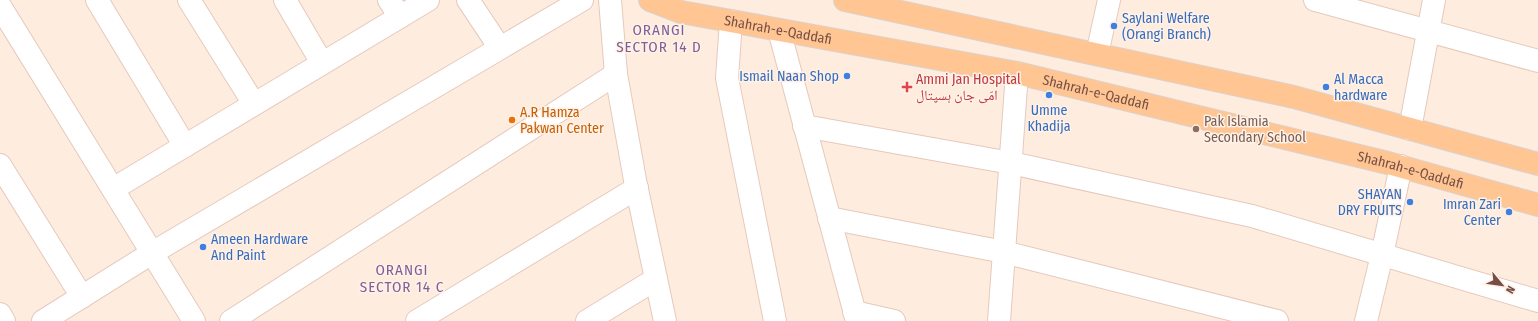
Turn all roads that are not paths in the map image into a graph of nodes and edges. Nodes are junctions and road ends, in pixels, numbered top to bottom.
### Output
1 (97, 0) edge
2 (190, 0) edge
3 (285, 0) edge
4 (428, 0) edge
5 (468, 0) edge
6 (582, 0) edge
7 (610, 0) edge
8 (650, 0) edge
9 (845, 0) edge
10 (1109, 0) edge
11 (1315, 0) edge
12 (1434, 0) edge
13 (880, 4) edge
14 (0, 6) edge
15 (395, 8) edge
16 (731, 21) junction
17 (779, 30) junction
18 (1428, 31) junction
19 (7, 32) edge
20 (500, 48) junction
21 (1098, 54) junction
22 (1538, 61) edge
23 (322, 63) junction
24 (1017, 73) junction
25 (616, 74) junction
26 (254, 104) junction
27 (804, 126) junction
28 (1410, 129) junction
29 (185, 146) junction
30 (1011, 163) junction
31 (0, 164) edge
32 (1538, 164) edge
33 (1401, 166) junction
34 (637, 188) junction
35 (113, 189) junction
36 (1538, 205) edge
37 (829, 218) junction
38 (1004, 252) junction
39 (152, 253) junction
40 (1382, 255) junction
41 (656, 279) junction
42 (82, 297) junction
43 (1538, 300) edge
44 (0, 314) edge
45 (855, 316) edge
46 (4, 321) edge
47 (43, 321) edge
48 (194, 321) edge
49 (231, 321) edge
50 (417, 321) edge
51 (587, 321) edge
52 (665, 321) edge
53 (775, 321) edge
54 (894, 321) edge
55 (999, 321) edge
56 (1277, 321) edge
57 (1366, 321) edge

1 - 29 street
2 - 26 street
3 - 23 street
4 - 15 street
5 - 20 street
6 - 20 street
7 - 25 street
8 - 16 main road, Shahrah-e-Qaddafi
9 - 13 main road
10 - 21 street
11 - 18 street
12 - 18 street
13 - 21 main road
14 - 19 street
15 - 23 street
16 - 17 main road, Shahrah-e-Qaddafi
16 - 53 street
17 - 24 main road, Shahrah-e-Qaddafi
17 - 27 street
18 - 22 street
18 - 28 street
19 - 35 street
20 - 39 street
21 - 28 main road
23 - 26 street
24 - 30 street
24 - 33 main road, Shahrah-e-Qaddafi
25 - 34 street
25 - 49 street
26 - 29 street
27 - 30 street
27 - 37 street
28 - 32 main road
29 - 35 street
30 - 38 street
30 - 40 street
31 - 42 street
33 - 36 main road, Shahrah-e-Qaddafi
33 - 40 street
34 - 41 street
34 - 50 street
35 - 39 street
37 - 38 street
37 - 45 street
38 - 55 street
38 - 56 street
39 - 42 street
39 - 48 street
40 - 43 street
40 - 57 street
41 - 51 street
41 - 52 street
42 - 47 street
44 - 46 street
45 - 54 street

